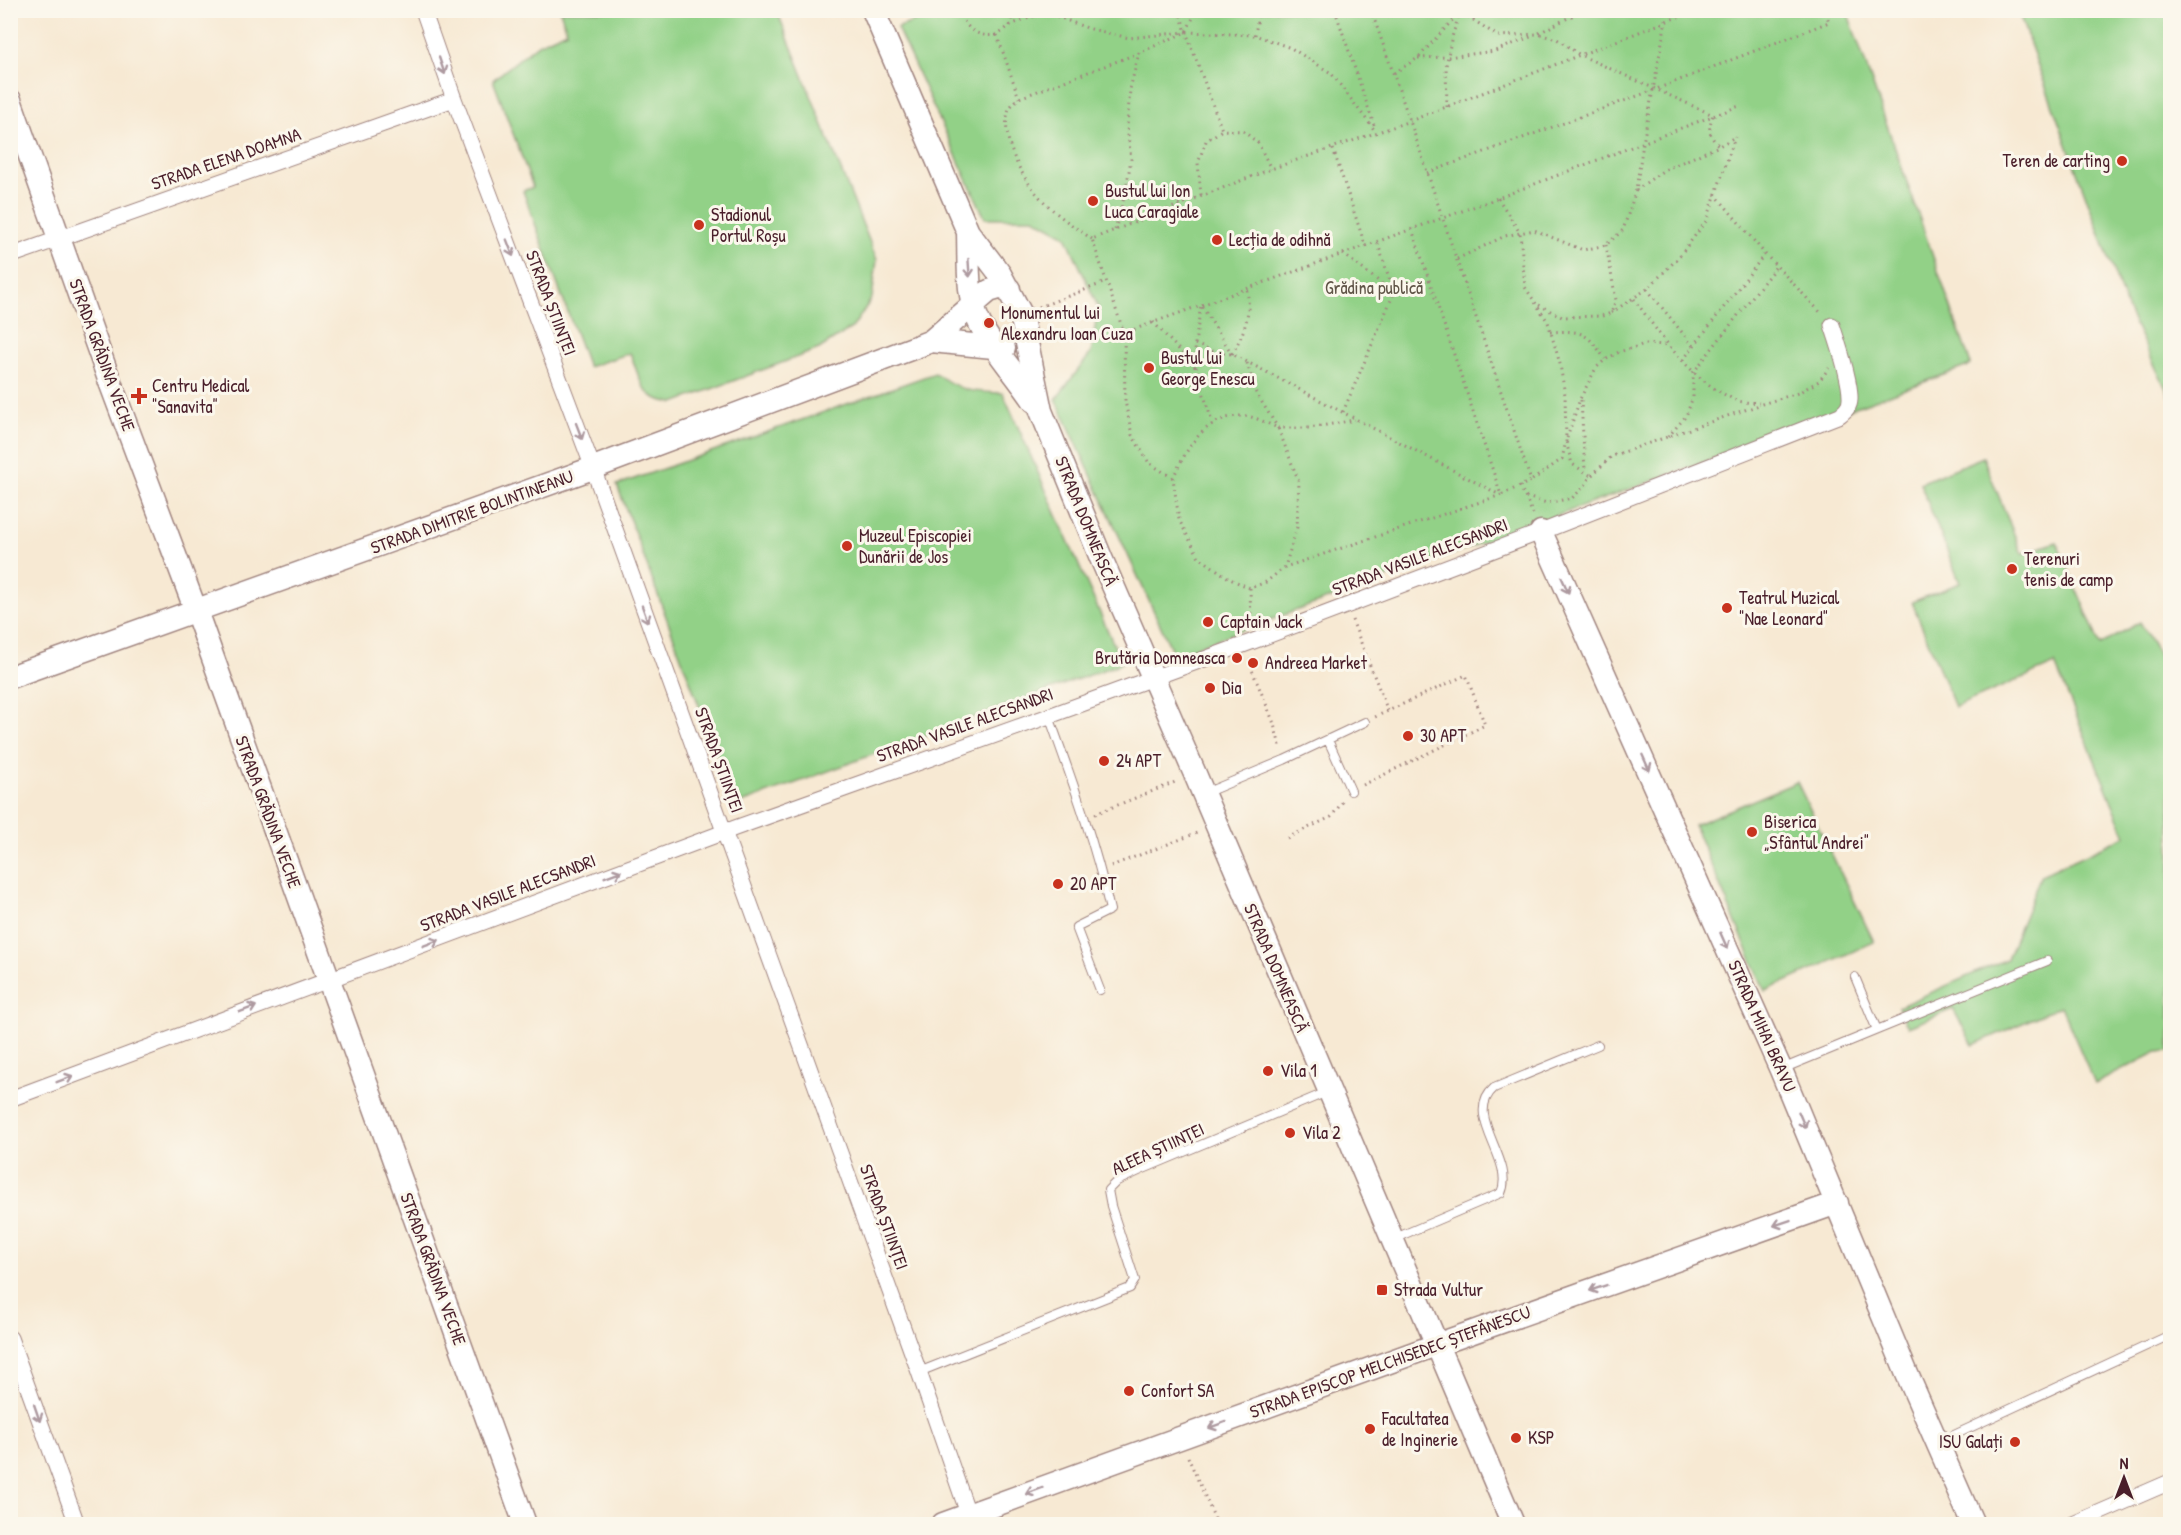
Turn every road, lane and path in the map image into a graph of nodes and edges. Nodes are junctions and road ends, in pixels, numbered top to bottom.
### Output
1 (423, 10) edge
2 (873, 10) edge
3 (960, 10) edge
4 (1013, 10) edge
5 (1040, 10) edge
6 (1052, 10) edge
7 (1179, 10) edge
8 (1200, 10) edge
9 (1259, 10) edge
10 (1335, 10) edge
11 (1371, 10) edge
12 (1583, 10) edge
13 (1668, 10) edge
14 (1696, 10) edge
15 (1825, 10) edge
16 (1460, 11) edge
17 (1046, 13) junction
18 (1666, 22) junction
19 (1010, 26) junction
20 (1186, 32) junction
21 (1538, 34) junction
22 (997, 35) junction
23 (1255, 35) junction
24 (1139, 53) junction
25 (1580, 55) junction
26 (1448, 57) junction
27 (1418, 58) junction
28 (1394, 73) junction
29 (1654, 90) junction
30 (1019, 98) junction
31 (454, 99) junction
32 (10, 100) edge
33 (1739, 106) dead end
34 (1447, 107) junction
35 (1713, 115) junction
36 (1410, 121) junction
37 (1222, 130) junction
38 (1376, 132) junction
39 (1642, 143) junction
40 (1719, 146) junction
41 (1334, 148) junction
42 (1271, 169) junction
43 (1427, 173) junction
44 (1636, 189) junction
45 (1715, 194) junction
46 (1201, 196) junction
47 (1498, 198) junction
48 (1443, 218) junction
49 (1412, 229) junction
50 (1115, 230) junction
51 (968, 232) junction
52 (1520, 233) junction
53 (60, 238) junction
54 (1092, 239) junction
55 (1377, 241) junction
56 (1365, 245) junction
57 (1606, 245) junction
58 (1343, 254) junction
59 (1765, 255) junction
60 (10, 256) edge
61 (1456, 259) junction
62 (1777, 265) junction
63 (1429, 281) junction
64 (1107, 282) junction
65 (1247, 288) junction
66 (1009, 289) junction
67 (1647, 289) junction
68 (1394, 293) junction
69 (1634, 299) junction
70 (973, 304) junction
71 (1538, 304) junction
72 (1201, 305) junction
73 (1611, 313) junction
74 (1023, 322) junction
75 (1153, 322) junction
76 (1832, 325) joint
77 (1550, 332) junction
78 (1124, 333) junction
79 (931, 341) junction
80 (1194, 344) junction
81 (1668, 345) junction
82 (994, 346) junction
83 (1693, 346) junction
84 (1841, 351) junction
85 (1232, 354) junction
86 (1605, 360) junction
87 (1683, 360) junction
88 (1247, 363) junction
89 (1196, 368) junction
90 (1693, 373) junction
91 (1580, 399) junction
92 (1762, 404) junction
93 (1041, 411) junction
94 (1343, 412) junction
95 (1355, 420) junction
96 (1212, 422) junction
97 (1278, 428) junction
98 (1667, 438) junction
99 (1566, 441) junction
100 (593, 468) junction
101 (1585, 471) junction
102 (1591, 476) junction
103 (1173, 478) junction
104 (1531, 481) junction
105 (1520, 486) junction
106 (1501, 495) junction
107 (1526, 498) junction
108 (1541, 532) junction
109 (1285, 567) junction
110 (1250, 588) junction
111 (1346, 606) junction
112 (196, 611) junction
113 (1251, 642) junction
114 (1251, 670) dead end
115 (10, 677) edge
116 (1152, 678) junction
117 (1388, 711) junction
118 (1049, 716) junction
119 (1365, 722) joint
120 (1328, 740) junction
121 (1284, 760) junction
122 (1199, 784) junction
123 (1351, 791) junction
124 (1085, 818) junction
125 (1216, 825) junction
126 (724, 832) junction
127 (1287, 838) dead end
128 (1101, 870) junction
129 (2047, 961) dead end
130 (1855, 977) dead end
131 (328, 979) junction
132 (1100, 990) dead end
133 (1877, 1030) junction
134 (1598, 1045) dead end
135 (1781, 1070) junction
136 (1328, 1092) junction
137 (10, 1099) edge
138 (1837, 1203) junction
139 (1392, 1240) junction
140 (2170, 1335) edge
141 (10, 1338) edge
142 (1436, 1345) junction
143 (919, 1372) junction
144 (1180, 1438) junction
145 (1938, 1443) junction
146 (2170, 1482) edge
147 (970, 1520) edge
148 (77, 1524) edge
149 (525, 1524) edge
150 (943, 1524) edge
151 (1216, 1524) edge
152 (1513, 1524) edge
153 (1973, 1524) edge
154 (2073, 1524) edge

1 -> 31 street, STRADA ȘTIINȚEI
2 - 51 street, STRADA DOMNEASCĂ
3 - 22 path
4 - 19 path
5 - 17 path
6 - 17 path
7 - 20 path
8 - 20 path
9 - 23 path
10 - 38 path
11 - 28 path
12 - 21 path
13 - 18 path
14 - 18 path
15 - 29 path
16 - 21 path
16 - 26 path
16 - 27 path
17 - 19 path
17 - 20 path
18 - 25 path
18 - 29 path
19 - 22 path
20 - 23 path
20 - 24 path
20 - 37 path
21 - 25 path
21 - 26 path
22 - 30 path
23 - 38 path
24 - 30 path
24 - 50 path
25 - 29 path
25 - 34 path
26 - 27 path
26 - 34 path
27 - 28 path
28 - 36 path
29 - 35 path
29 - 39 path
29 - 43 path
30 - 54 path
31 - 53 street, STRADA ELENA DOAMNA
31 -> 100 street, STRADA ȘTIINȚEI
32 - 53 street, STRADA GRĂDINA VECHE
33 - 35 path
34 - 36 path
35 - 39 path
35 - 40 path
36 - 38 path
36 - 43 path
37 - 42 path
37 - 46 path
38 - 41 path
39 - 44 path
39 - 47 path
40 - 44 path
40 - 45 path
41 - 42 path
41 - 56 path
42 - 46 path
43 - 48 path
44 - 57 path
45 - 59 path
45 - 67 path
46 - 50 path
47 - 48 path
47 - 52 path
48 - 49 path
48 - 61 path
49 - 55 path
49 - 63 path
50 - 54 path
51 - 66 street, STRADA DOMNEASCĂ
51 -> 70 street, STRADA DOMNEASCĂ
52 - 57 path
52 - 61 path
52 - 71 path
53 - 60 street, STRADA ELENA DOAMNA
53 - 112 street, STRADA GRĂDINA VECHE
54 - 64 path
55 - 56 path
55 - 68 path
56 - 58 path
57 - 73 path
58 - 65 path
58 - 68 path
59 - 62 path
59 - 83 path
61 - 104 path
62 - 76 path
62 - 90 path
63 - 68 path
63 - 106 path
64 - 74 path
64 - 78 path
65 - 72 path
65 - 85 path
66 - 70 street, STRADA DIMITRIE BOLINTINEANU
66 - 74 street, STRADA DOMNEASCĂ
67 - 69 path
67 - 83 path
68 - 94 path
69 - 73 path
69 - 81 path
70 - 79 street, STRADA DIMITRIE BOLINTINEANU
70 - 82 street, STRADA DOMNEASCĂ
71 - 73 path
71 - 77 path
72 - 75 path
72 - 80 path
72 - 85 path
74 - 82 street, STRADA DIMITRIE BOLINTINEANU
74 - 93 street, STRADA DOMNEASCĂ
75 - 78 path
75 - 89 path
76 - 84 street, STRADA VASILE ALECSANDRI
77 - 86 path
77 - 99 path
78 - 103 path
79 - 82 street, STRADA DIMITRIE BOLINTINEANU
79 - 100 street, STRADA DIMITRIE BOLINTINEANU
80 - 85 path
80 - 89 path
81 - 86 path
81 - 87 path
82 - 93 street, STRADA DOMNEASCĂ
83 - 87 path
84 - 92 path
84 - 108 street, STRADA VASILE ALECSANDRI
85 - 88 path
86 - 91 path
87 - 90 path
88 - 94 path
88 - 97 path
89 - 96 path
90 - 92 path
90 - 98 path
91 - 99 path
91 - 101 path
92 - 98 path
93 - 116 street, STRADA DOMNEASCĂ
94 - 95 path
95 - 97 path
95 - 106 path
96 - 97 path
96 - 103 path
97 - 109 path
98 - 102 path
99 - 101 path
99 - 104 path
100 - 112 street, STRADA DIMITRIE BOLINTINEANU
100 -> 126 street, STRADA ȘTIINȚEI
101 - 102 path
102 - 107 path
103 - 110 path
104 - 105 path
105 - 106 path
105 - 107 path
106 - 109 path
107 - 108 path
108 - 111 street, STRADA VASILE ALECSANDRI
108 -> 135 street, STRADA MIHAI BRAVU
109 - 110 path
110 - 113 path
111 - 113 street, STRADA VASILE ALECSANDRI
111 - 117 path
112 - 115 street, STRADA DIMITRIE BOLINTINEANU
112 - 131 street, STRADA GRĂDINA VECHE
113 - 116 street, STRADA VASILE ALECSANDRI
114 - 121 path
116 - 118 street, STRADA VASILE ALECSANDRI
116 - 122 street, STRADA DOMNEASCĂ
117 - 119 path
117 - 123 path
118 - 124 lane
118 - 126 street, STRADA VASILE ALECSANDRI
119 - 120 lane
120 - 121 lane
120 - 123 lane
121 - 122 lane
122 - 124 path
122 - 125 street, STRADA DOMNEASCĂ
123 - 127 path
124 - 128 lane
125 - 128 path
125 - 136 street, STRADA DOMNEASCĂ
131 -> 126 street, STRADA VASILE ALECSANDRI
126 - 143 street, STRADA ȘTIINȚEI
128 - 132 lane
129 - 133 lane
130 - 133 lane
137 -> 131 street, STRADA VASILE ALECSANDRI
131 - 149 street, STRADA GRĂDINA VECHE
133 - 135 lane
134 - 139 lane
135 -> 138 street, STRADA MIHAI BRAVU
136 - 139 street, STRADA DOMNEASCĂ
136 - 143 lane, ALEEA ȘTIINȚEI
138 -> 142 street, STRADA EPISCOP MELCHISEDEC ȘTEFĂNESCU
138 - 145 street, STRADA MIHAI BRAVU
139 - 142 street, STRADA DOMNEASCĂ
140 - 145 lane
141 -> 148 street
142 -> 144 street, STRADA EPISCOP MELCHISEDEC ȘTEFĂNESCU
142 - 152 street, STRADA DOMNEASCĂ
143 - 147 street, STRADA ȘTIINȚEI
144 -> 147 street, STRADA EPISCOP MELCHISEDEC ȘTEFĂNESCU
144 - 151 path
145 - 153 street, STRADA MIHAI BRAVU
146 - 154 street
147 - 150 street, STRADA EPISCOP MELCHISEDEC ȘTEFĂNESCU

